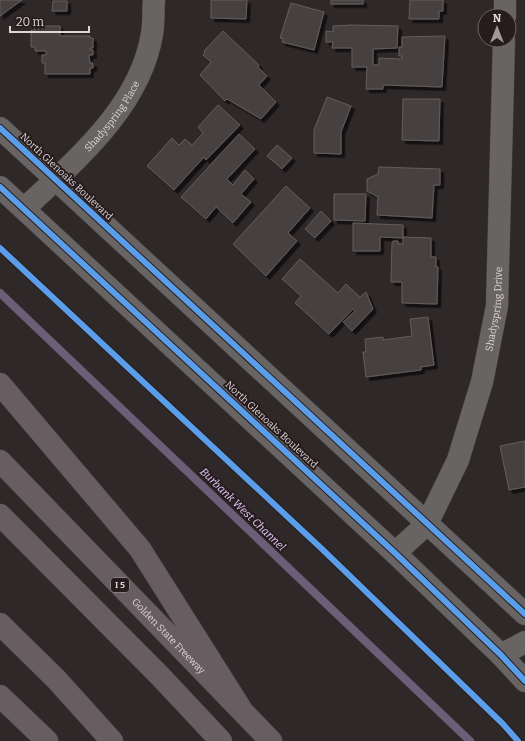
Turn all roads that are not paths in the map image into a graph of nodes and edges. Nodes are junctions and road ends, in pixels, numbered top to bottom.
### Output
1 (154, 0) edge
2 (504, 48) edge
3 (0, 128) edge
4 (55, 180) junction
5 (0, 187) edge
6 (24, 208) junction
7 (0, 384) edge
8 (0, 461) edge
9 (0, 515) edge
10 (427, 524) junction
11 (395, 552) junction
12 (525, 614) edge
13 (0, 624) edge
14 (525, 642) edge
15 (501, 655) junction
16 (525, 681) edge
17 (0, 696) edge
18 (241, 709) junction
19 (47, 741) edge
20 (112, 741) edge
21 (221, 741) edge
22 (271, 741) edge

1 - 4 main road, Shadyspring Place
2 - 10 main road, Shadyspring Drive
3 - 4 main road, North Glenoaks Boulevard
4 - 6 main road, Shadyspring Place
4 - 10 main road, North Glenoaks Boulevard
5 - 6 main road, North Glenoaks Boulevard
6 - 11 main road, North Glenoaks Boulevard
7 - 18 highway
8 - 18 highway, Golden State Freeway / I 5
9 - 21 highway
10 - 11 main road, Shadyspring Drive
10 - 12 main road, North Glenoaks Boulevard
11 - 15 main road, North Glenoaks Boulevard
13 - 20 highway
14 - 15 main road
15 - 16 main road, North Glenoaks Boulevard
17 - 19 highway
18 - 22 highway, Golden State Freeway / I 5

